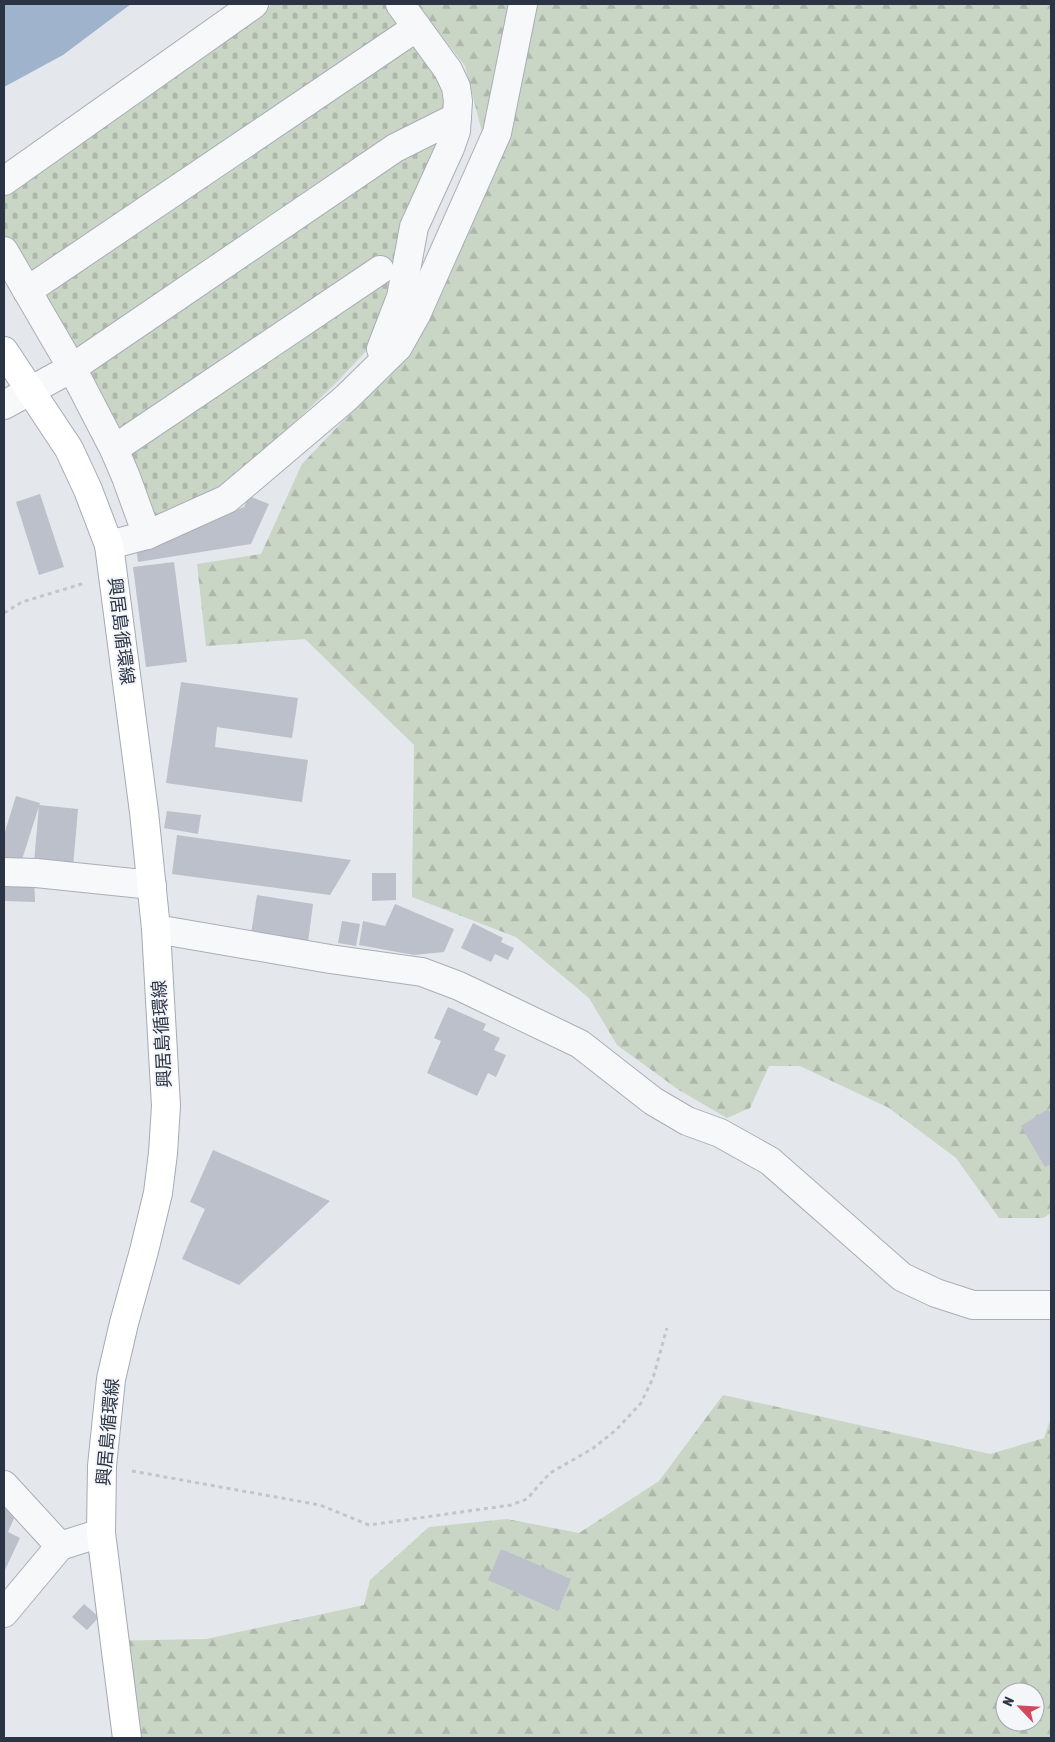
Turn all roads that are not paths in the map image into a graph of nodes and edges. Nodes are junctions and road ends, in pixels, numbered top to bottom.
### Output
1 (254, 4) edge
2 (400, 4) edge
3 (523, 4) edge
4 (417, 27) junction
5 (457, 117) junction
6 (4, 181) edge
7 (4, 251) edge
8 (380, 270) dead end
9 (27, 290) junction
10 (4, 352) edge
11 (54, 379) junction
12 (365, 379) junction
13 (4, 405) edge
14 (114, 449) junction
15 (147, 535) junction
16 (109, 544) junction
17 (4, 872) edge
18 (152, 884) junction
19 (156, 929) junction
20 (1051, 1305) edge
21 (4, 1484) edge
22 (101, 1533) junction
23 (60, 1546) junction
24 (4, 1613) edge
25 (127, 1738) edge

1 - 6 street
2 - 4 street
3 - 12 street
4 - 5 street
4 - 9 street
5 - 11 street
5 - 12 street
7 - 9 street
8 - 14 street
9 - 11 street
10 - 11 main road, 興居島循環線
11 - 13 street
11 - 14 street
11 - 16 main road, 興居島循環線
12 - 15 street
14 - 15 street
15 - 16 street
16 - 18 main road, 興居島循環線
17 - 18 street
18 - 19 main road, 興居島循環線
19 - 20 street
19 - 22 main road, 興居島循環線
21 - 23 street
22 - 23 street
22 - 25 main road, 興居島循環線
23 - 24 street

